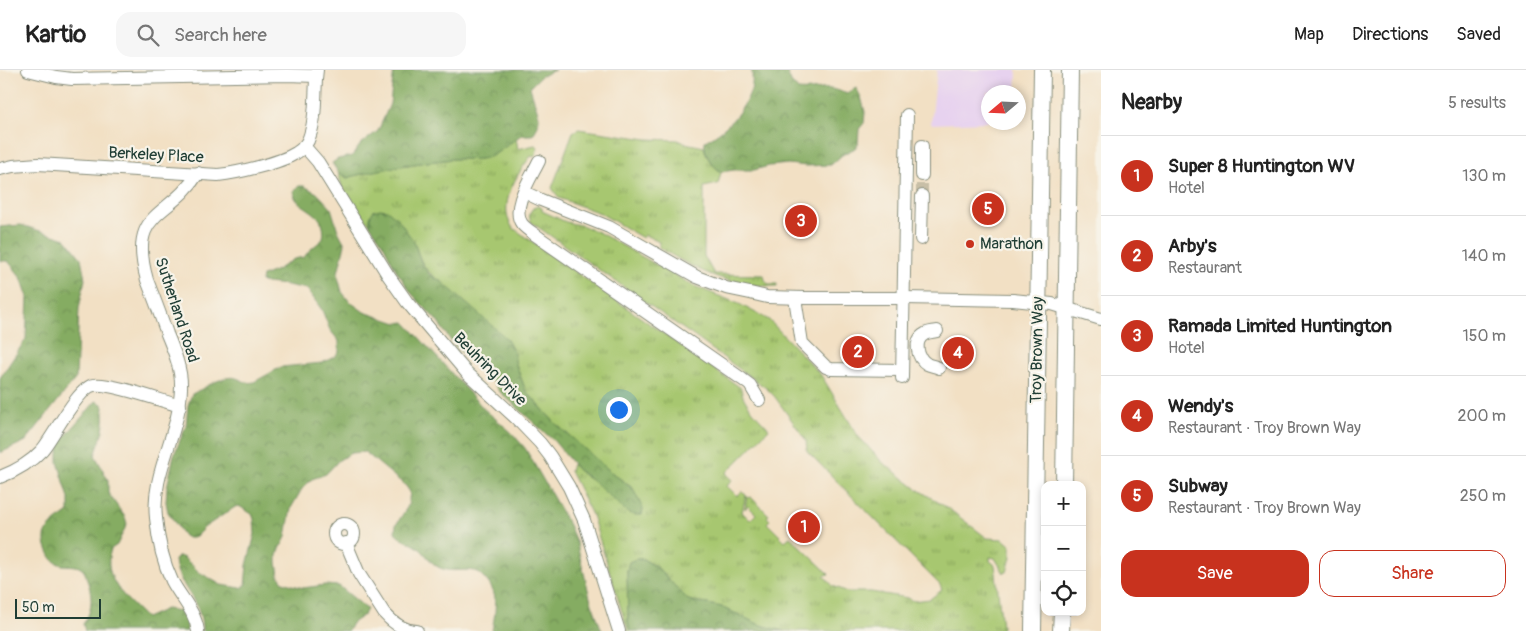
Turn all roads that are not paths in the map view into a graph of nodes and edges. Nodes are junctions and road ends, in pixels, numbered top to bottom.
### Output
1 (28, 70) edge
2 (1042, 70) edge
3 (1070, 70) edge
4 (316, 73) edge
5 (907, 115) dead end
6 (304, 146) junction
7 (922, 146) dead end
8 (539, 161) dead end
9 (0, 169) edge
10 (198, 173) junction
11 (922, 175) tunnel mouth
12 (524, 192) junction
13 (922, 196) tunnel mouth
14 (921, 239) dead end
15 (794, 298) junction
16 (904, 298) junction
17 (1037, 302) junction
18 (1067, 308) junction
19 (1101, 319) edge
20 (937, 331) dead end
21 (939, 368) dead end
22 (759, 400) dead end
23 (180, 406) junction
24 (0, 477) edge
25 (1064, 481) edge
26 (346, 543) dead end
27 (1062, 616) edge
28 (198, 631) edge
29 (417, 631) edge
30 (618, 631) edge
31 (1033, 631) edge
32 (1061, 631) edge

1 - 4 street
2 - 17 main road, Troy Brown Way
3 - 18 main road, Troy Brown Way
4 - 6 street
5 - 16 street
6 - 10 street, Berkeley Place
6 - 30 street, Beuhring Drive
7 - 11 street
8 - 12 street
9 - 10 street, Berkeley Place
10 - 23 street, Sutherland Road
12 - 15 street
12 - 22 street
13 - 14 street
15 - 16 street
15 - 16 street
16 - 17 street
17 - 18 street
17 - 31 main road, Troy Brown Way
18 - 19 street
18 - 25 main road, Troy Brown Way
20 - 21 street
23 - 24 street
23 - 28 street, Sutherland Road
26 - 29 street
27 - 32 main road

